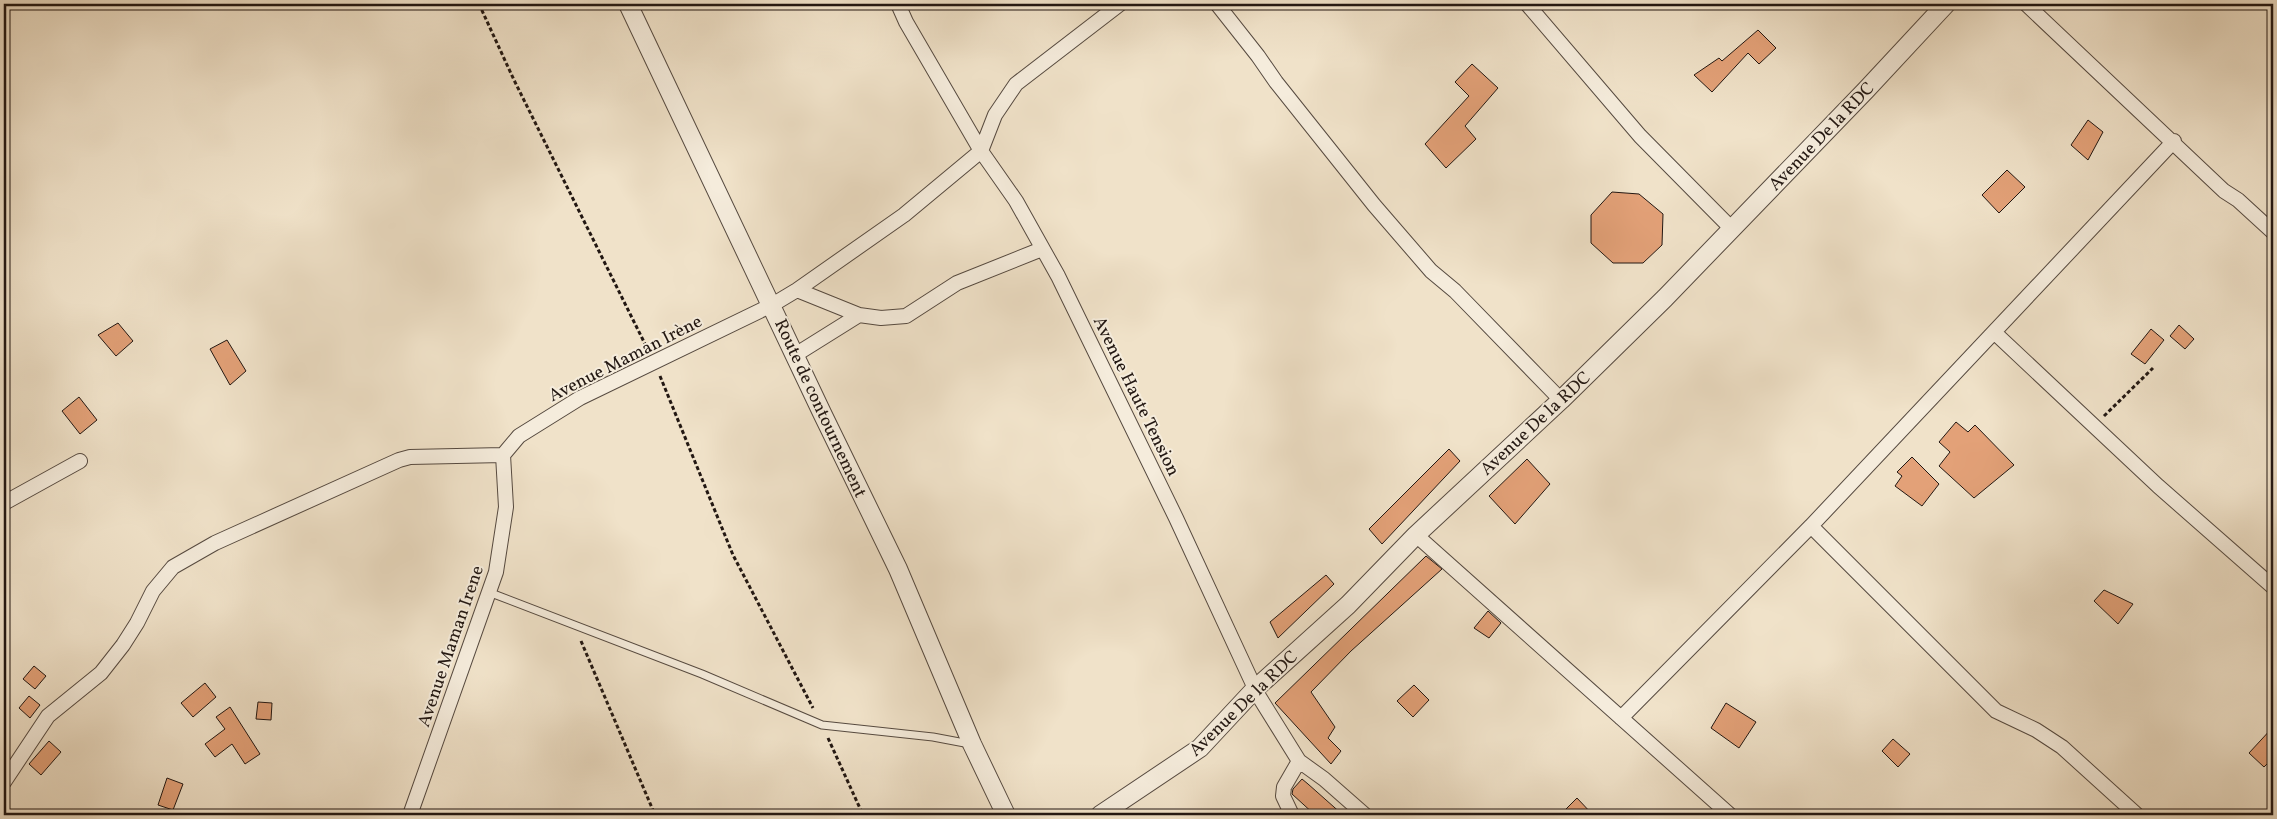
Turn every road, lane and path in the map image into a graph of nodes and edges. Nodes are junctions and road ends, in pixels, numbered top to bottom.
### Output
1 (479, 4) edge
2 (628, 4) edge
3 (898, 4) edge
4 (1120, 4) edge
5 (1217, 4) edge
6 (1527, 4) edge
7 (1946, 4) edge
8 (2026, 4) edge
9 (2174, 141) junction
10 (981, 151) junction
11 (1731, 228) junction
12 (2273, 232) edge
13 (1042, 248) junction
14 (797, 290) junction
15 (772, 305) junction
16 (859, 315) junction
17 (1995, 333) junction
18 (796, 355) junction
19 (654, 362) junction
20 (2153, 368) dead end
21 (1561, 400) junction
22 (2094, 428) junction
23 (503, 455) junction
24 (80, 461) dead end
25 (4, 503) edge
26 (1811, 526) junction
27 (1416, 535) junction
28 (2273, 587) edge
29 (491, 593) junction
30 (576, 627) junction
31 (1255, 689) junction
32 (1621, 718) junction
33 (822, 725) junction
34 (972, 744) junction
35 (1299, 761) junction
36 (4, 782) edge
37 (410, 815) edge
38 (655, 815) edge
39 (863, 815) edge
40 (1006, 815) edge
41 (1100, 815) edge
42 (1292, 815) edge
43 (1365, 815) edge
44 (1730, 815) edge
45 (2137, 815) edge

1 - 19 path
2 - 15 street, Route de contournement
3 - 10 street, Avenue Haute Tension
4 - 10 street
5 - 21 street
6 - 11 street
7 - 11 street, Avenue De la RDC
8 - 9 street
9 - 12 street
9 - 17 street
10 - 13 street, Avenue Haute Tension
10 - 14 street, Avenue Maman Irène
11 - 21 street, Avenue De la RDC
13 - 16 street
13 - 31 street, Avenue Haute Tension
14 - 15 street, Avenue Maman Irène
14 - 16 street
15 - 18 street, Route de contournement
15 - 19 street, Avenue Maman Irène
16 - 18 street
17 - 22 street
17 - 26 street
18 - 34 street, Route de contournement
19 - 23 street, Avenue Maman Irène
19 - 33 path
20 - 22 path
21 - 27 street, Avenue De la RDC
22 - 28 street
23 - 29 street, Avenue Maman Irene
23 - 36 street
24 - 25 street
26 - 32 street
26 - 45 street
27 - 31 street, Avenue De la RDC
27 - 32 street
29 - 30 lane
29 - 37 street, Avenue Maman Irene
30 - 33 lane
30 - 38 path
31 - 35 street, Avenue Haute Tension
31 - 41 street, Avenue De la RDC
32 - 44 street
33 - 34 lane
33 - 39 path
34 - 40 street, Route de contournement
35 - 42 street
35 - 43 street

